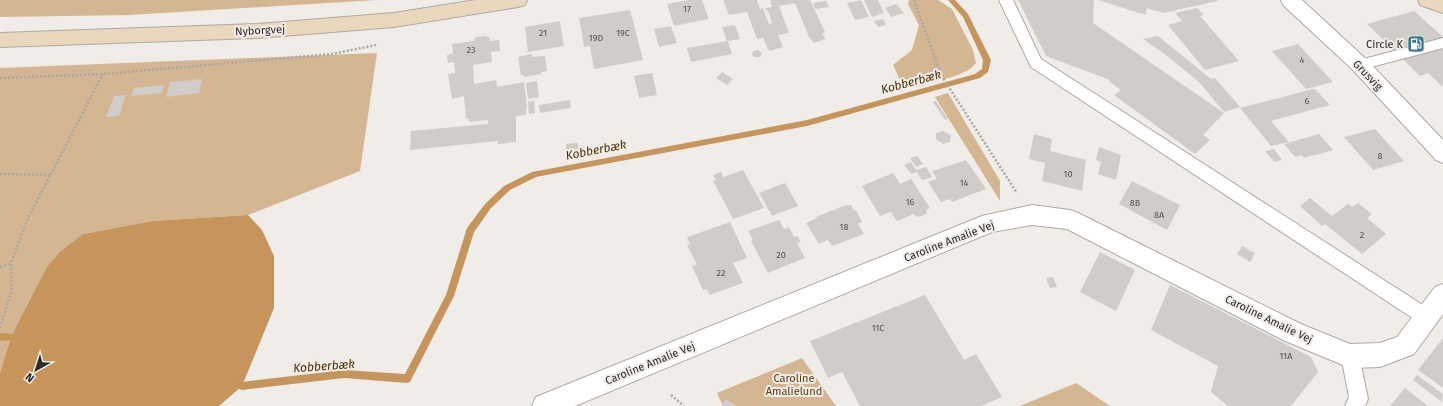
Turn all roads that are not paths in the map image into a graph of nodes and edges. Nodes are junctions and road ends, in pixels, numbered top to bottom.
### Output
1 (518, 0) edge
2 (1006, 0) edge
3 (1290, 0) edge
4 (1427, 0) edge
5 (1443, 6) edge
6 (0, 40) edge
7 (1443, 43) edge
8 (1360, 65) junction
9 (1443, 154) edge
10 (1443, 295) edge
11 (1426, 317) junction
12 (1350, 356) junction
13 (545, 406) edge
14 (1354, 406) edge

1 - 6 street, Nyborgvej
2 - 11 lane
3 - 8 street, Grusvig
4 - 5 street
7 - 8 lane
8 - 9 street, Grusvig
10 - 11 street, Caroline Amalie Vej
11 - 12 street, Caroline Amalie Vej
12 - 13 street, Caroline Amalie Vej
12 - 14 lane

